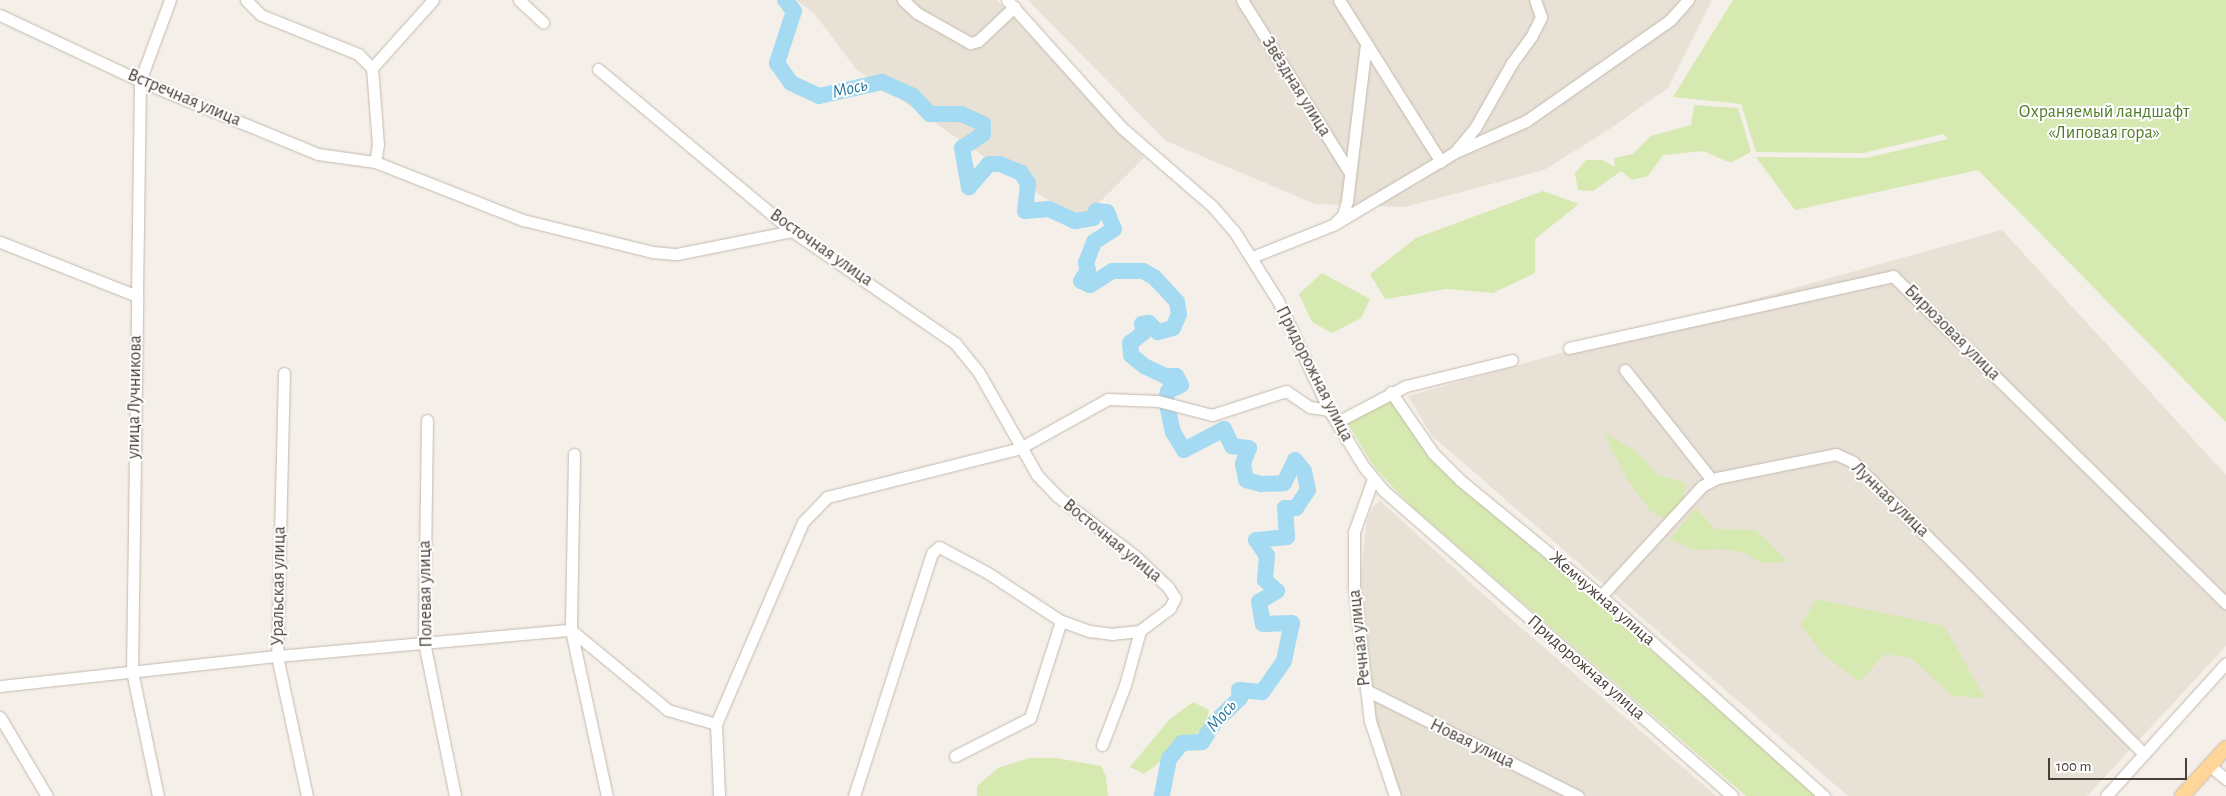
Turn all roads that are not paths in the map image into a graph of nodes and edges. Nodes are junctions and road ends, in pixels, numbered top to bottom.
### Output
1 (170, 0) edge
2 (246, 0) edge
3 (433, 0) edge
4 (519, 0) edge
5 (903, 0) edge
6 (1242, 0) edge
7 (1339, 0) edge
8 (1535, 0) edge
9 (1688, 0) edge
10 (1014, 2) edge
11 (0, 15) edge
12 (543, 22) dead end
13 (1366, 43) junction
14 (372, 68) junction
15 (598, 69) dead end
16 (140, 81) junction
17 (1454, 153) junction
18 (375, 162) junction
19 (1441, 162) junction
20 (1350, 173) junction
21 (1333, 225) junction
22 (792, 231) junction
23 (0, 242) edge
24 (1252, 257) junction
25 (137, 296) junction
26 (1569, 348) dead end
27 (1512, 360) dead end
28 (1625, 370) dead end
29 (284, 373) dead end
30 (1391, 392) junction
31 (1329, 410) junction
32 (427, 420) dead end
33 (1337, 422) junction
34 (1020, 448) junction
35 (574, 454) dead end
36 (1373, 479) junction
37 (1712, 480) junction
38 (1602, 596) junction
39 (2226, 603) edge
40 (1061, 621) junction
41 (571, 630) junction
42 (1140, 632) junction
43 (424, 642) junction
44 (277, 656) junction
45 (2226, 663) edge
46 (132, 672) junction
47 (0, 686) edge
48 (1366, 690) junction
49 (0, 717) edge
50 (716, 724) junction
51 (1102, 745) dead end
52 (2226, 748) edge
53 (2144, 754) junction
54 (955, 756) dead end
55 (2210, 766) junction
56 (2226, 778) edge
57 (47, 796) edge
58 (158, 796) edge
59 (307, 796) edge
60 (455, 796) edge
61 (607, 796) edge
62 (719, 796) edge
63 (854, 796) edge
64 (1395, 796) edge
65 (1578, 796) edge
66 (1732, 796) edge
67 (1824, 796) edge
68 (2106, 796) edge
69 (2182, 796) edge

1 - 16 street, улица Лучникова
2 - 14 street
3 - 14 street
4 - 12 street
5 - 10 street
6 - 20 street, Звёздная улица
7 - 13 street
8 - 17 street
9 - 17 street
10 - 24 street, Придорожная улица
11 - 16 street, Встречная улица
13 - 19 street
13 - 20 street
14 - 18 street
15 - 22 street, Восточная улица
16 - 18 street, Встречная улица
16 - 25 street, улица Лучникова
17 - 19 street
18 - 22 street, Встречная улица
19 - 21 street
20 - 21 street
21 - 24 street
22 - 34 street, Восточная улица
23 - 25 street
24 - 31 street, Придорожная улица
25 - 46 street, улица Лучникова
26 - 39 street, Бирюзовая улица
27 - 30 street
28 - 37 street
29 - 44 street, Уральская улица
30 - 33 street
30 - 38 street, Жемчужная улица
31 - 33 street, Придорожная улица
31 - 34 street
32 - 43 street, Полевая улица
33 - 36 street, Придорожная улица
34 - 42 street, Восточная улица
34 - 50 street
35 - 41 street
36 - 48 street, Речная улица
36 - 66 street, Придорожная улица
37 - 38 street, Лунная улица
37 - 53 street, Лунная улица
38 - 67 street, Жемчужная улица
40 - 42 street
40 - 54 street
40 - 63 street
41 - 43 street
41 - 50 street
41 - 61 street
42 - 51 street
43 - 44 street
43 - 60 street, Полевая улица
44 - 46 street
44 - 59 street, Уральская улица
45 - 53 street
46 - 47 street
46 - 58 street, улица Лучникова
48 - 64 street, Речная улица
48 - 65 street, Новая улица
49 - 57 street
50 - 62 street
52 - 55 main road
53 - 68 street
55 - 56 street
55 - 69 main road

